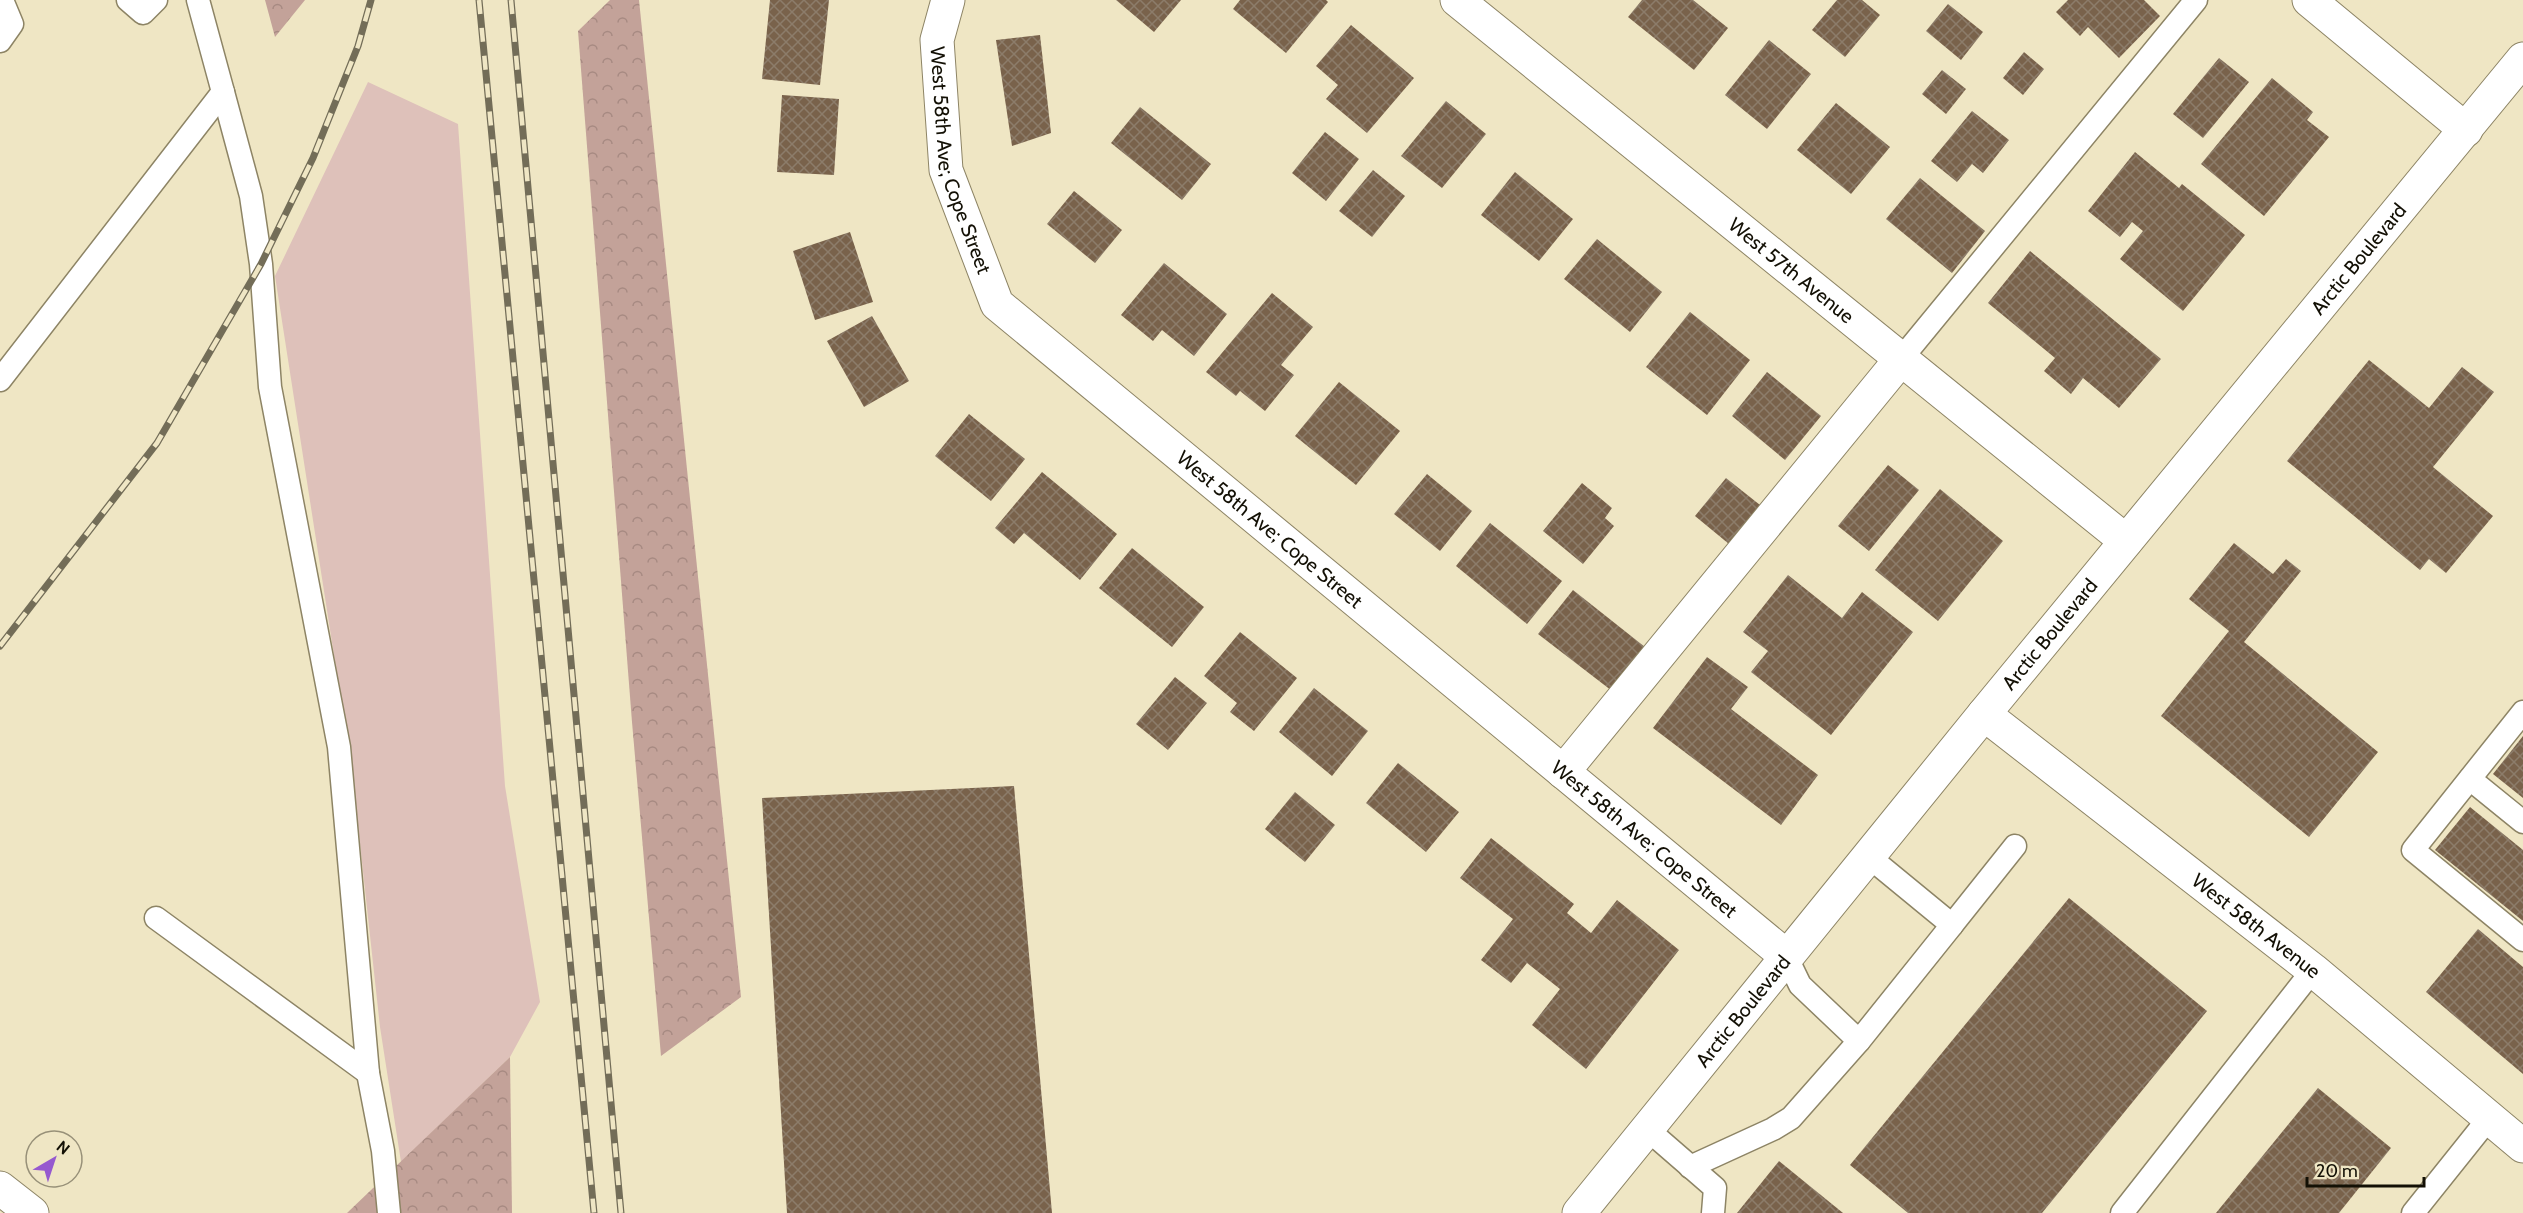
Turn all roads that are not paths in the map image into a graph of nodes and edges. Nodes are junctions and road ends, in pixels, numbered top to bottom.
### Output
1 (2, 0) edge
2 (128, 0) edge
3 (156, 0) edge
4 (198, 0) edge
5 (948, 0) edge
6 (1457, 0) edge
7 (2196, 0) edge
8 (2309, 0) edge
9 (0, 41) edge
10 (2523, 59) edge
11 (223, 92) junction
12 (2466, 129) junction
13 (1901, 358) junction
14 (0, 380) edge
15 (2126, 541) junction
16 (2523, 712) edge
17 (1984, 714) junction
18 (1563, 772) junction
19 (2469, 779) junction
20 (2523, 822) edge
21 (2015, 846) dead end
22 (1868, 856) junction
23 (156, 918) dead end
24 (1952, 925) junction
25 (2523, 940) edge
26 (1786, 956) junction
27 (2313, 970) junction
28 (1859, 1041) junction
29 (368, 1073) junction
30 (2489, 1118) junction
31 (1647, 1129) junction
32 (2523, 1146) edge
33 (1690, 1167) junction
34 (0, 1188) edge
35 (32, 1213) edge
36 (389, 1213) edge
37 (1579, 1213) edge
38 (1713, 1213) edge
39 (2122, 1213) edge
40 (2413, 1213) edge

1 - 9 lane
2 - 3 lane
4 - 11 lane
5 - 18 street, West 58th Ave; Cope Street
6 - 13 street, West 57th Avenue
7 - 13 lane
8 - 12 street
10 - 12 street, Arctic Boulevard
11 - 14 lane
11 - 29 lane
12 - 15 street, Arctic Boulevard
13 - 15 street, West 57th Avenue
13 - 18 street
15 - 17 street, Arctic Boulevard
16 - 19 lane
17 - 22 street, Arctic Boulevard
17 - 27 street, West 58th Avenue
18 - 26 street, West 58th Ave; Cope Street
19 - 20 lane
19 - 25 lane
21 - 24 lane
22 - 24 lane
22 - 26 street, Arctic Boulevard
23 - 29 lane
24 - 28 lane
26 - 28 lane
26 - 31 street, Arctic Boulevard
27 - 30 street, West 58th Avenue
27 - 39 lane
28 - 33 lane
29 - 36 lane
30 - 32 street, West 58th Avenue
30 - 40 lane
31 - 33 lane
31 - 37 street, Arctic Boulevard
33 - 38 lane
34 - 35 street

